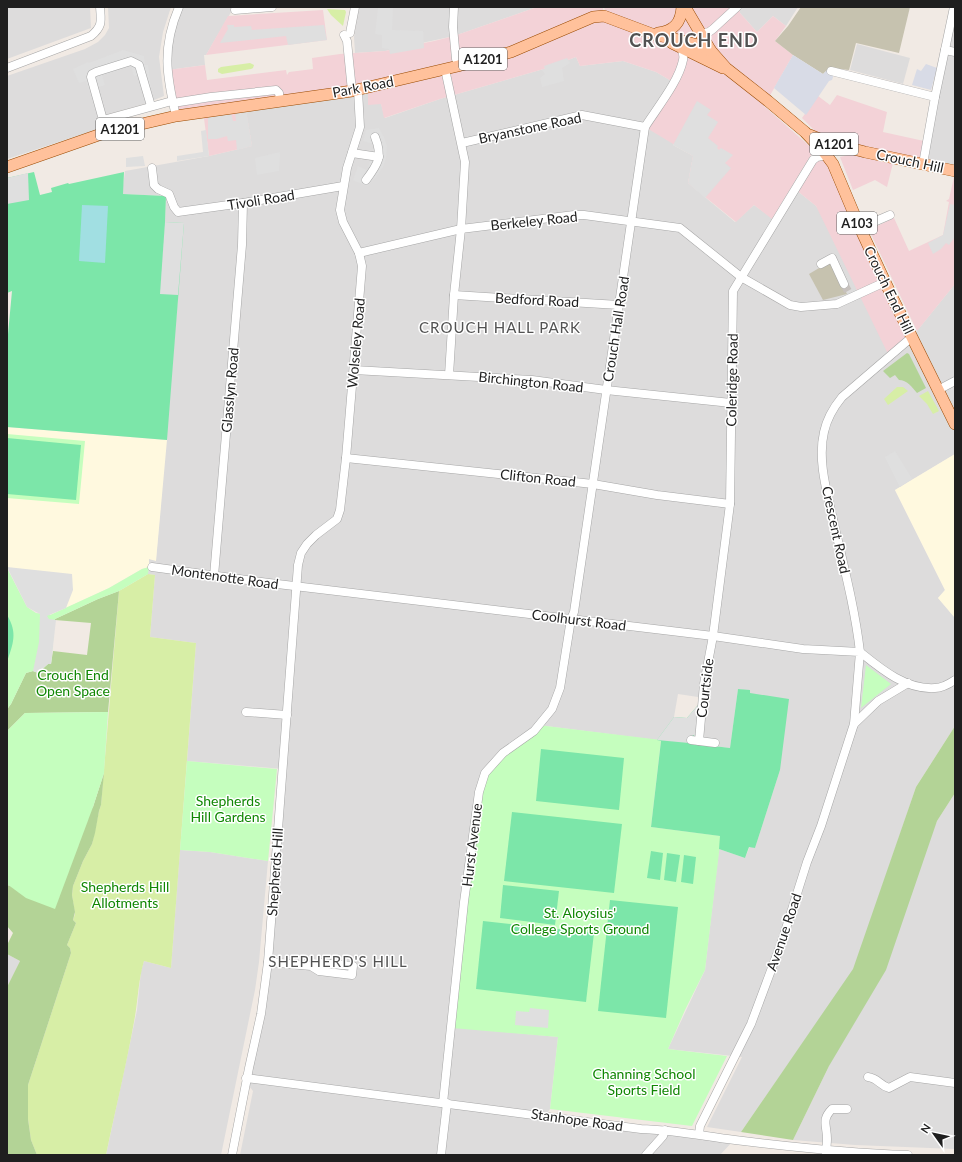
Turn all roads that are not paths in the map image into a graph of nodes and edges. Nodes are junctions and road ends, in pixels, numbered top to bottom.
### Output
1 (100, 7) edge
2 (179, 7) edge
3 (272, 7) edge
4 (355, 7) edge
5 (454, 7) edge
6 (684, 7) edge
7 (737, 7) edge
8 (954, 7) edge
9 (246, 8) edge
10 (235, 10) dead end
11 (604, 12) edge
12 (652, 34) junction
13 (701, 34) junction
14 (682, 48) junction
15 (945, 50) junction
16 (711, 51) junction
17 (955, 52) edge
18 (456, 59) dead end
19 (7, 68) edge
20 (726, 68) junction
21 (445, 69) junction
22 (831, 71) dead end
23 (355, 90) junction
24 (935, 97) junction
25 (280, 100) junction
26 (173, 102) junction
27 (152, 106) junction
28 (176, 116) junction
29 (103, 120) junction
30 (645, 127) junction
31 (107, 132) junction
32 (806, 132) junction
33 (375, 137) dead end
34 (462, 143) junction
35 (865, 152) junction
36 (352, 153) junction
37 (826, 155) junction
38 (379, 157) junction
39 (923, 164) junction
40 (7, 167) edge
41 (152, 168) dead end
42 (955, 171) edge
43 (366, 180) dead end
44 (343, 186) junction
45 (243, 204) junction
46 (890, 215) dead end
47 (632, 221) junction
48 (860, 228) junction
49 (461, 229) junction
50 (358, 253) junction
51 (821, 264) dead end
52 (741, 277) junction
53 (885, 282) junction
54 (844, 284) tunnel mouth
55 (454, 294) junction
56 (619, 304) junction
57 (912, 337) junction
58 (354, 370) junction
59 (449, 375) junction
60 (955, 381) edge
61 (606, 390) junction
62 (938, 390) junction
63 (731, 403) junction
64 (954, 420) edge
65 (346, 458) junction
66 (593, 484) junction
67 (730, 504) junction
68 (152, 567) dead end
69 (214, 576) junction
70 (297, 587) junction
71 (572, 619) junction
72 (713, 636) junction
73 (860, 652) junction
74 (955, 680) edge
75 (908, 683) junction
76 (246, 712) dead end
77 (286, 715) junction
78 (854, 724) junction
79 (715, 743) dead end
80 (268, 962) junction
81 (311, 966) dead end
82 (868, 1076) dead end
83 (246, 1078) junction
84 (955, 1083) edge
85 (445, 1103) junction
86 (847, 1109) dead end
87 (664, 1130) junction
88 (699, 1134) junction
89 (795, 1151) edge
90 (826, 1152) edge
91 (232, 1155) edge
92 (441, 1155) edge
93 (646, 1155) edge
94 (908, 1155) edge

1 - 19 street
2 - 26 street
3 - 9 street
4 - 23 street, Wolseley Road
5 - 18 street
6 - 12 main road
6 - 13 main road, A103
7 - 13 street
8 - 15 street
9 - 10 street
11 - 12 main road, Park Road / A1201
11 - 21 main road, Park Road / A1201
12 - 14 main road, A1201
12 - 16 main road, Park Road / A1201
13 - 16 main road, A103
14 - 20 main road, A1201
14 - 30 street, Crouch Hall Road
15 - 17 street
15 - 24 street
16 - 20 main road, A103
20 - 32 main road, A103
21 - 23 main road, Park Road / A1201
21 - 34 street
22 - 24 street
23 - 25 main road, Park Road / A1201
23 - 36 street, Wolseley Road
24 - 39 street
25 - 26 street
25 - 28 main road, Park Road / A1201
26 - 27 street
26 - 28 street
27 - 29 street
27 - 29 street
28 - 31 main road, Park Road / A1201
29 - 31 street
30 - 34 street, Bryanstone Road
30 - 47 street, Crouch Hall Road
31 - 40 main road, Park Road / A1201
32 - 35 main road, Crouch Hill / A1201
32 - 37 main road, A103
33 - 38 street
34 - 49 street
35 - 37 main road, Crouch Hill / A1201
35 - 39 main road, Crouch Hill / A1201
36 - 38 street
36 - 44 street, Wolseley Road
37 - 48 main road, Crouch End Hill / A103
37 - 52 street, Coleridge Road
38 - 43 street
39 - 42 main road, Crouch Hill / A1201
41 - 45 street, Tivoli Road
44 - 45 street, Tivoli Road
44 - 50 street, Wolseley Road
45 - 69 street, Glasslyn Road
46 - 48 street
47 - 49 street, Berkeley Road
47 - 52 street, Berkeley Road
47 - 56 street, Crouch Hall Road
48 - 53 main road, Crouch End Hill / A103
49 - 50 street, Berkeley Road
49 - 55 street
50 - 58 street, Wolseley Road
51 - 54 street
52 - 53 street, Berkeley Road
52 - 63 street, Coleridge Road
53 - 57 main road, Crouch End Hill / A103
55 - 56 street, Bedford Road
55 - 59 street
56 - 61 street, Crouch Hall Road
57 - 62 main road, Crouch End Hill / A103
57 - 73 street, Crescent Road
58 - 59 street, Birchington Road
58 - 65 street, Wolseley Road
59 - 61 street, Birchington Road
60 - 62 street
61 - 63 street, Birchington Road
61 - 66 street, Crouch Hall Road
62 - 64 main road, Crouch End Hill / A103
63 - 67 street, Coleridge Road
65 - 66 street, Clifton Road
65 - 70 street, Wolseley Road
66 - 67 street, Clifton Road
66 - 71 street, Crouch Hall Road
67 - 72 street, Coleridge Road
68 - 69 street, Montenotte Road
69 - 70 street, Montenotte Road
70 - 71 street, Coolhurst Road
70 - 77 street, Shepherds Hill
71 - 72 street, Coolhurst Road
71 - 85 street, Hurst Avenue
72 - 73 street, Coolhurst Road
72 - 79 street, Courtside
73 - 75 street
73 - 78 street, Avenue Road
74 - 75 street
75 - 78 street, Avenue Road
76 - 77 street
77 - 80 street, Shepherds Hill
78 - 88 street, Avenue Road
80 - 81 street
80 - 83 street, Shepherds Hill
82 - 84 street
83 - 85 street, Stanhope Road
83 - 91 street, Shepherds Hill
85 - 87 street, Stanhope Road
85 - 92 street, Hurst Avenue
86 - 90 street
87 - 88 street, Stanhope Road
87 - 93 street
88 - 89 street, Stanhope Road
89 - 90 street, Stanhope Road
90 - 94 street, Stanhope Road

